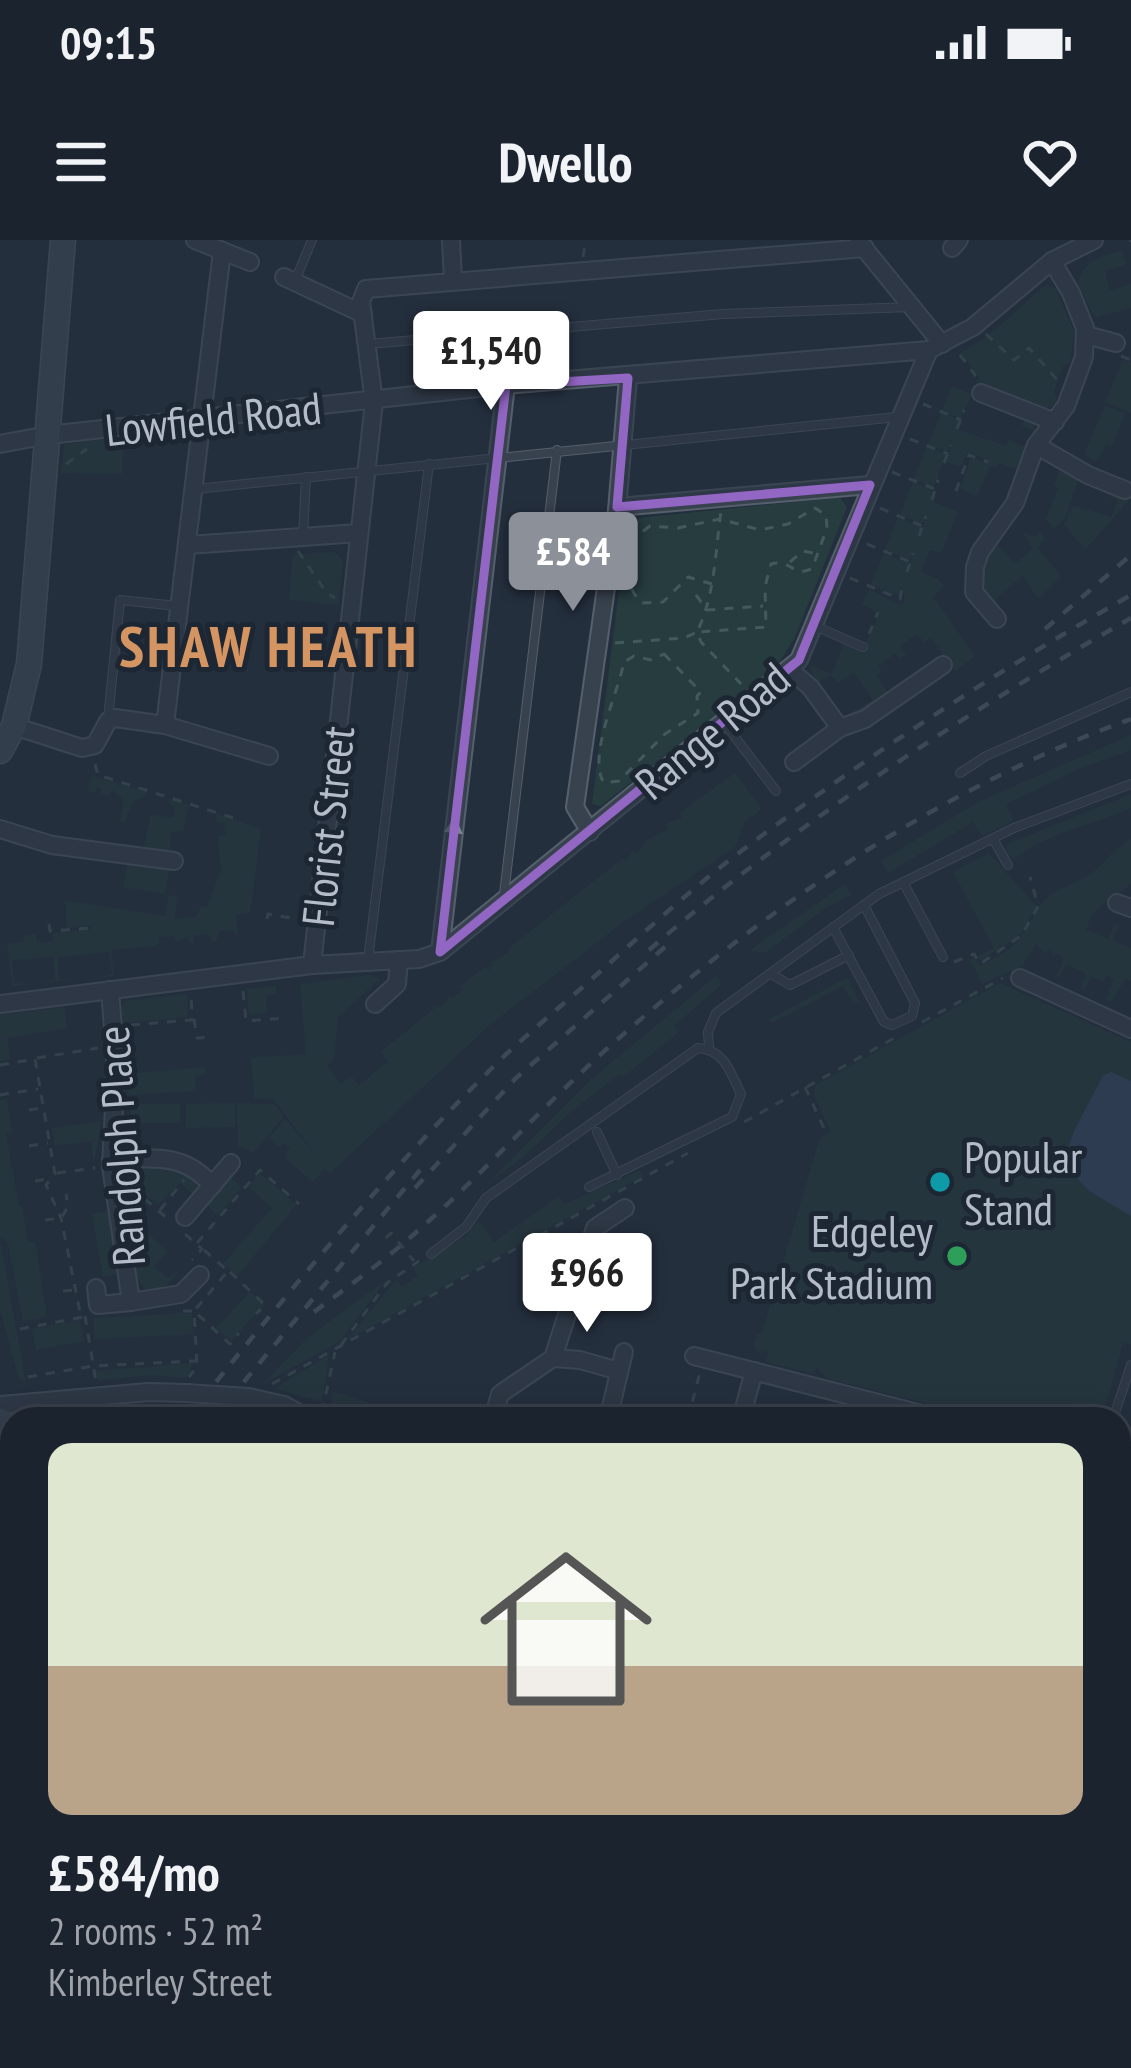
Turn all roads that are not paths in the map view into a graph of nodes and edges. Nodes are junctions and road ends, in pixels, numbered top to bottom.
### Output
1 (63, 240) edge
2 (195, 240) edge
3 (312, 240) edge
4 (451, 240) edge
5 (713, 240) edge
6 (1094, 240) edge
7 (861, 244) edge
8 (222, 251) junction
9 (707, 260) junction
10 (1052, 261) junction
11 (250, 262) dead end
12 (289, 280) joint
13 (453, 280) junction
14 (911, 307) junction
15 (363, 314) junction
16 (1086, 335) junction
17 (367, 344) junction
18 (1116, 344) dead end
19 (939, 345) junction
20 (628, 378) junction
21 (506, 385) junction
22 (979, 385) road end
23 (374, 402) junction
24 (204, 418) junction
25 (1055, 422) junction
26 (896, 424) junction
27 (48, 435) junction
28 (620, 443) junction
29 (0, 444) edge
30 (1036, 445) junction
31 (557, 449) junction
32 (498, 455) junction
33 (429, 464) junction
34 (366, 470) junction
35 (305, 477) junction
36 (195, 490) junction
37 (1125, 490) dead end
38 (867, 493) junction
39 (617, 510) junction
40 (359, 533) junction
41 (300, 537) junction
42 (188, 545) junction
43 (180, 606) junction
44 (997, 620) dead end
45 (812, 625) junction
46 (863, 647) road end
47 (943, 665) dead end
48 (789, 669) junction
49 (1131, 692) edge
50 (108, 721) junction
51 (724, 723) junction
52 (165, 725) junction
53 (14, 726) junction
54 (840, 728) junction
55 (0, 752) edge
56 (269, 757) dead end
57 (794, 762) dead end
58 (960, 773) dead end
59 (1131, 784) edge
60 (776, 791) dead end
61 (0, 829) edge
62 (590, 832) junction
63 (993, 839) junction
64 (175, 861) dead end
65 (1008, 865) dead end
66 (903, 882) junction
67 (503, 902) junction
68 (864, 905) junction
69 (833, 927) junction
70 (440, 952) junction
71 (849, 956) junction
72 (943, 957) road end
73 (399, 960) junction
74 (367, 962) junction
75 (312, 964) junction
76 (773, 975) junction
77 (1020, 978) road end
78 (110, 990) junction
79 (0, 1004) edge
80 (374, 1004) dead end
81 (1131, 1029) edge
82 (709, 1048) junction
83 (597, 1132) dead end
84 (231, 1163) dead end
85 (111, 1165) junction
86 (617, 1175) junction
87 (212, 1186) junction
88 (589, 1187) dead end
89 (625, 1208) dead end
90 (185, 1216) dead end
91 (431, 1254) road end
92 (192, 1272) road end
93 (96, 1288) dead end
94 (131, 1302) junction
95 (699, 1357) road end
96 (553, 1358) junction
97 (1131, 1365) edge
98 (754, 1371) junction
99 (258, 1399) junction
100 (0, 1406) edge
101 (268, 1407) edge
102 (279, 1407) edge
103 (496, 1407) edge
104 (611, 1407) edge
105 (744, 1407) edge
106 (858, 1407) edge
107 (1117, 1407) edge

1 - 27 main road
2 - 8 street
3 - 12 lane
4 - 13 street
5 - 9 street
6 - 10 street
7 - 9 street
7 - 14 street
8 - 11 street
8 - 24 street
9 - 13 street
10 - 16 street
10 - 19 street
12 - 15 street
13 - 15 street
14 - 17 lane
14 - 19 street
15 - 17 street, Florist Street
16 - 18 street
16 - 25 street
17 - 23 street, Florist Street
19 - 20 street, Lowfield Road
19 - 26 street, Range Road
20 - 21 street, Lowfield Road
20 - 28 street
21 - 23 street, Lowfield Road
21 - 32 street
22 - 25 street
23 - 24 street, Lowfield Road
23 - 34 street, Florist Street
24 - 27 street, Lowfield Road
24 - 36 street
25 - 30 street
26 - 28 lane
26 - 38 street, Range Road
27 - 29 street, Lowfield Road
27 - 53 main road
28 - 31 lane
28 - 39 street
30 - 37 street
30 - 44 street
31 - 32 lane
31 - 67 lane
32 - 33 lane
70 -> 32 street
33 - 34 lane
33 - 74 lane
34 - 35 lane
34 - 40 street, Florist Street
35 - 36 lane
35 - 41 lane
36 - 42 street
38 - 39 street
38 - 45 street, Range Road
39 - 62 street
40 - 41 street
40 - 75 street, Florist Street
41 - 42 street
42 - 43 street
43 - 50 lane
43 - 52 street
45 - 46 lane
45 - 48 street, Range Road
47 - 54 street
48 - 51 street, Range Road
48 - 54 street
49 - 58 lane
50 - 52 street
50 - 53 street
51 - 60 lane
51 - 62 street, Range Road
52 - 56 street
53 - 55 main road
54 - 57 street
59 - 63 lane
61 - 64 street
62 - 67 street, Range Road
63 - 65 lane
63 - 66 lane
66 - 68 lane
66 - 72 lane
67 - 70 street, Range Road
68 - 69 lane
68 - 71 lane
69 - 71 lane
69 - 76 lane
70 - 73 street, Range Road
71 - 76 lane
73 - 74 street, Range Road
73 - 80 street
74 - 75 street, Range Road
75 - 78 street, Range Road
76 - 82 lane
77 - 81 street
78 - 79 street, Range Road
78 - 85 street, Randolph Place
82 - 86 lane
82 - 91 lane
83 - 86 lane
84 - 87 street
85 - 87 street
85 - 94 street, Randolph Place
86 - 88 lane
87 - 90 street
89 - 96 street
92 - 94 street, Randolph Place
93 - 94 street, Randolph Place
95 - 98 street
96 - 103 street
96 - 104 street
97 - 107 lane
98 - 105 street
98 - 106 street
99 - 100 street, bridge
99 - 101 street
99 - 102 street

